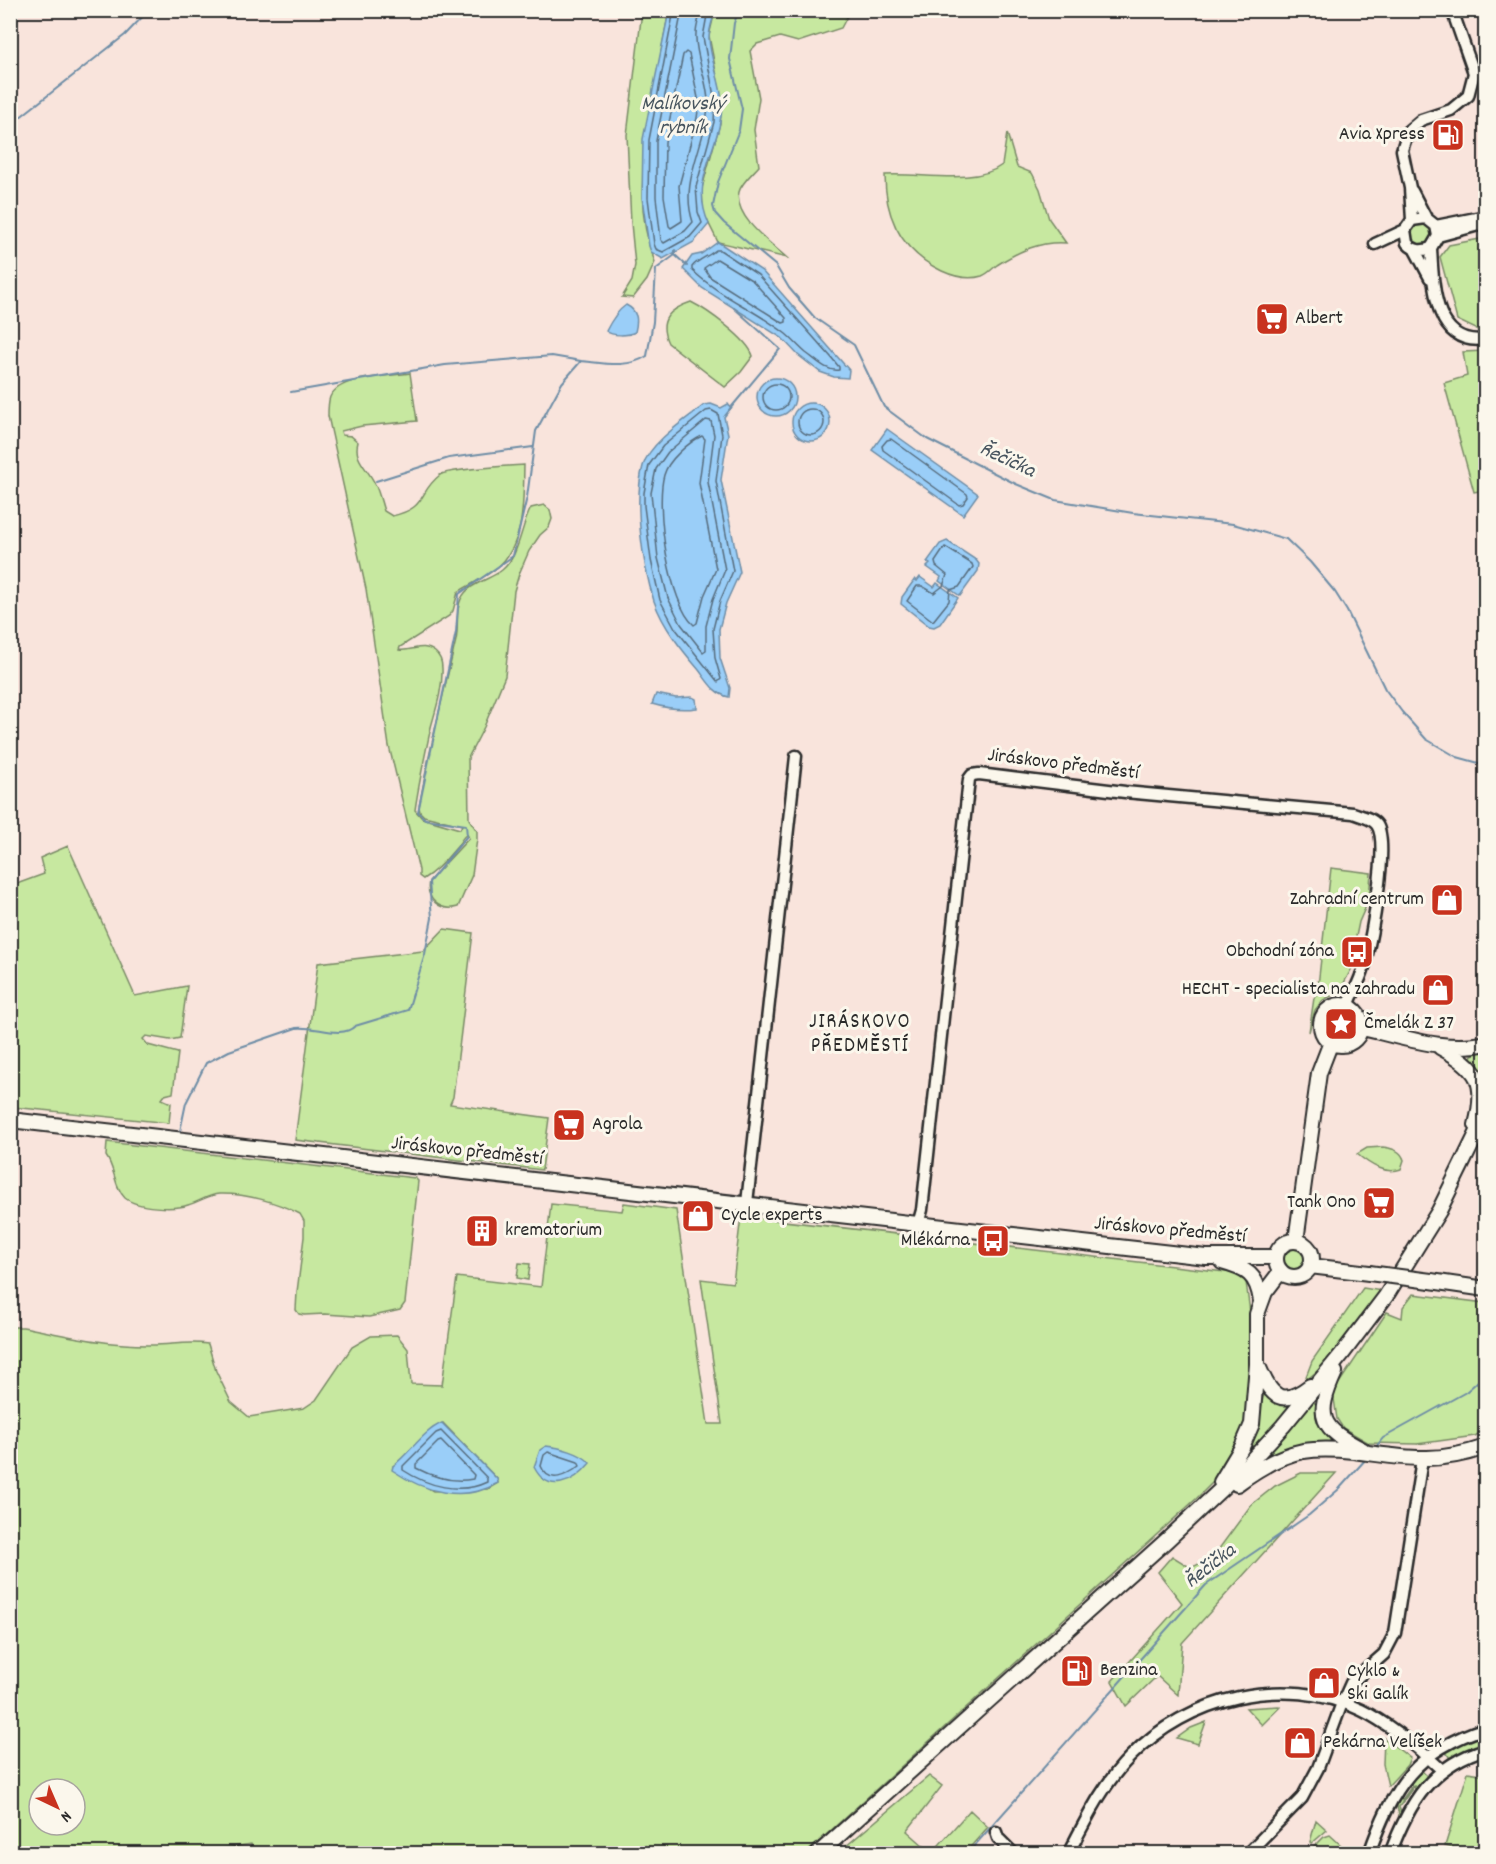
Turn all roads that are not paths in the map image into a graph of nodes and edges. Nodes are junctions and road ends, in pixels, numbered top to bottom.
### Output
1 (1452, 10) edge
2 (1410, 188) junction
3 (1485, 216) edge
4 (1426, 218) junction
5 (1485, 223) edge
6 (1409, 225) junction
7 (1437, 231) junction
8 (1411, 247) junction
9 (1431, 248) junction
10 (1433, 284) junction
11 (1485, 339) edge
12 (796, 756) dead end
13 (1348, 1006) junction
14 (1361, 1028) junction
15 (1331, 1042) junction
16 (1485, 1043) edge
17 (1435, 1045) junction
18 (1485, 1115) edge
19 (10, 1120) edge
20 (1471, 1148) junction
21 (747, 1203) junction
22 (918, 1224) junction
23 (1296, 1241) junction
24 (1206, 1257) junction
25 (1276, 1257) junction
26 (1310, 1266) junction
27 (1281, 1271) junction
28 (1485, 1290) edge
29 (1261, 1301) junction
30 (1342, 1354) junction
31 (1257, 1364) junction
32 (1328, 1371) junction
33 (1485, 1447) edge
34 (1365, 1451) junction
35 (1422, 1458) junction
36 (1205, 1505) junction
37 (1342, 1703) junction
38 (1485, 1728) edge
39 (1485, 1749) edge
40 (1428, 1757) junction
41 (1442, 1770) junction
42 (996, 1832) dead end
43 (818, 1854) edge
44 (1014, 1854) edge
45 (1068, 1854) edge
46 (1247, 1854) edge
47 (1369, 1854) edge
48 (1390, 1854) edge

1 - 2 street
2 - 4 street
2 - 6 street
3 - 7 street
4 - 6 street
4 - 7 street
5 - 7 street
6 - 8 street
6 - 8 street
7 - 9 street
8 - 9 street
8 - 10 street
9 - 10 street
10 - 11 street
12 - 21 street
13 - 14 main road
13 - 15 main road
13 - 22 street, Jiráskovo předměstí
14 - 15 main road
14 - 17 main road
15 - 23 main road
16 - 17 main road
17 - 20 main road
18 - 20 main road
19 - 21 main road, Jiráskovo předměstí
20 - 30 main road
21 - 22 main road, Jiráskovo předměstí
22 - 24 main road, Jiráskovo předměstí
23 - 25 main road
23 - 26 main road
24 - 25 main road, Jiráskovo předměstí
24 - 29 main road
25 - 27 main road
26 - 27 main road
26 - 28 main road, bridge
27 - 29 main road
29 - 31 main road
30 - 32 main road
30 - 34 main road
31 - 32 main road
31 - 36 main road
32 - 36 main road
33 - 35 main road
34 - 35 main road
34 - 36 main road
35 - 37 street
36 - 43 main road
37 - 40 street
37 - 45 street
37 - 46 street
38 - 40 street
39 - 41 street
40 - 41 street
40 - 47 street
41 - 48 street
42 - 44 street

